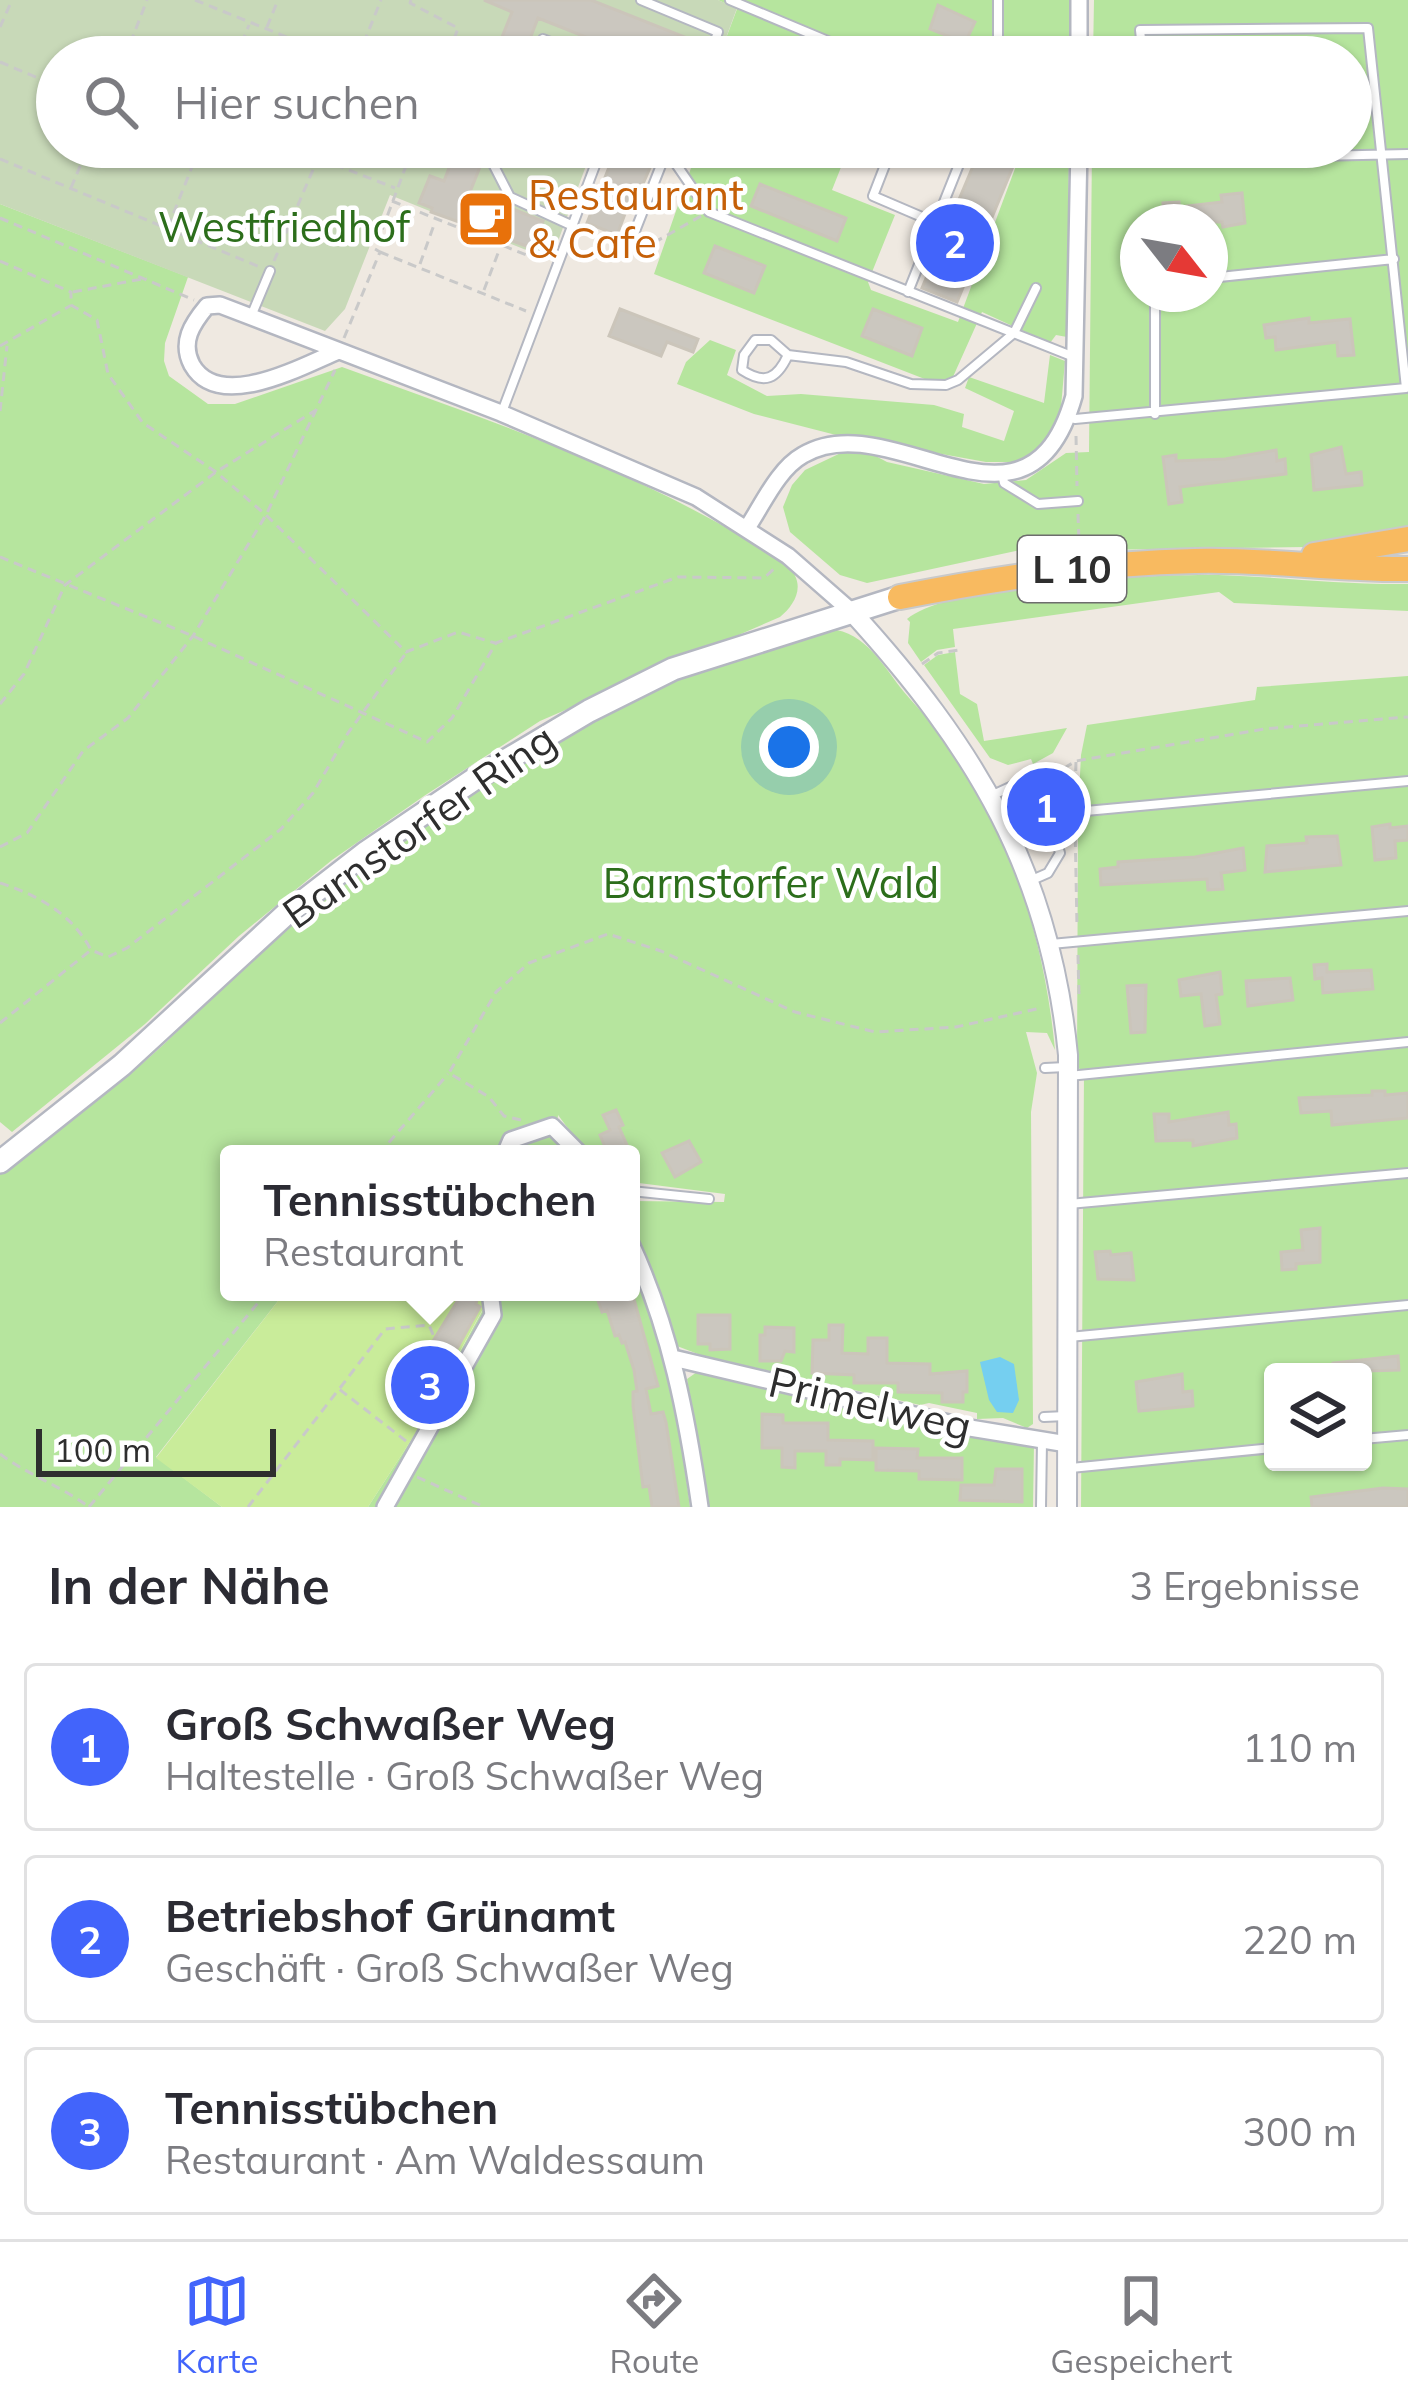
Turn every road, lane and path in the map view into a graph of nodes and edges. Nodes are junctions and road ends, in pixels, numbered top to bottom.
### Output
1 (12, 0) edge
2 (147, 0) edge
3 (195, 0) edge
4 (278, 0) edge
5 (381, 0) edge
6 (641, 0) edge
7 (730, 0) edge
8 (998, 0) edge
9 (1079, 0) edge
10 (408, 1) edge
11 (250, 22) junction
12 (0, 27) edge
13 (267, 29) junction
14 (133, 36) edge
15 (244, 36) edge
16 (284, 36) edge
17 (366, 36) edge
18 (455, 36) edge
19 (717, 36) edge
20 (816, 36) edge
21 (998, 36) edge
22 (1079, 36) edge
23 (1141, 36) edge
24 (1369, 36) edge
25 (0, 62) edge
26 (1372, 64) edge
27 (36, 77) edge
28 (1408, 154) edge
29 (1372, 155) edge
30 (1382, 155) junction
31 (0, 159) edge
32 (79, 168) edge
33 (192, 168) edge
34 (314, 168) edge
35 (343, 168) edge
36 (405, 168) edge
37 (495, 168) edge
38 (594, 168) edge
39 (660, 168) edge
40 (680, 168) edge
41 (884, 168) edge
42 (958, 168) edge
43 (1079, 168) edge
44 (70, 188) junction
45 (397, 189) junction
46 (392, 201) junction
47 (0, 218) edge
48 (436, 220) junction
49 (936, 223) junction
50 (573, 226) junction
51 (168, 229) junction
52 (501, 246) junction
53 (628, 249) dead end
54 (380, 252) junction
55 (1394, 259) junction
56 (0, 261) edge
57 (558, 265) junction
58 (419, 266) junction
59 (270, 271) junction
60 (1228, 276) edge
61 (148, 278) junction
62 (1036, 288) dead end
63 (71, 292) junction
64 (484, 292) junction
65 (908, 292) junction
66 (71, 305) junction
67 (207, 305) junction
68 (1155, 312) edge
69 (251, 316) junction
70 (538, 316) junction
71 (1014, 333) junction
72 (8, 344) junction
73 (0, 346) edge
74 (338, 351) junction
75 (788, 356) junction
76 (1076, 357) junction
77 (1407, 388) edge
78 (317, 409) junction
79 (0, 411) edge
80 (501, 413) junction
81 (1156, 414) junction
82 (1075, 419) joint
83 (216, 472) junction
84 (1001, 473) junction
85 (1078, 501) junction
86 (266, 514) junction
87 (747, 528) junction
88 (1408, 539) edge
89 (1079, 542) dead end
90 (788, 556) junction
91 (0, 557) edge
92 (1246, 561) junction
93 (1408, 569) edge
94 (65, 585) junction
95 (900, 597) joint
96 (852, 612) junction
97 (193, 636) junction
98 (496, 643) junction
99 (961, 650) dead end
100 (406, 652) junction
101 (920, 666) dead end
102 (0, 704) edge
103 (365, 712) junction
104 (1408, 717) edge
105 (1076, 761) junction
106 (1036, 775) junction
107 (1408, 781) edge
108 (992, 796) junction
109 (1075, 812) joint
110 (0, 847) edge
111 (1030, 881) junction
112 (0, 883) edge
113 (1408, 911) edge
114 (1051, 944) junction
115 (91, 950) junction
116 (1063, 1003) junction
117 (0, 1023) edge
118 (1408, 1042) edge
119 (1045, 1068) dead end
120 (1067, 1071) junction
121 (449, 1073) junction
122 (553, 1126) junction
123 (387, 1145) edge
124 (509, 1145) edge
125 (571, 1145) edge
126 (0, 1162) edge
127 (1408, 1173) edge
128 (640, 1192) edge
129 (710, 1199) dead end
130 (1066, 1204) junction
131 (640, 1264) edge
132 (260, 1301) edge
133 (434, 1301) edge
134 (492, 1301) edge
135 (1408, 1304) edge
136 (429, 1325) junction
137 (1068, 1337) junction
138 (673, 1358) junction
139 (465, 1365) junction
140 (339, 1389) junction
141 (1068, 1416) junction
142 (1044, 1417) dead end
143 (1408, 1435) edge
144 (1372, 1438) edge
145 (1042, 1441) junction
146 (1067, 1444) junction
147 (1264, 1449) edge
148 (417, 1450) junction
149 (0, 1454) edge
150 (1067, 1468) junction
151 (404, 1472) junction
152 (89, 1507) edge
153 (248, 1507) edge
154 (385, 1507) edge
155 (484, 1507) edge
156 (700, 1507) edge
157 (1041, 1507) edge
158 (1066, 1507) edge

1 - 12 path
2 - 14 path
3 - 11 path
4 - 13 path
5 - 17 path
6 - 19 lane
7 - 20 lane
8 - 21 lane
9 - 22 street
10 - 18 path
11 - 13 path
11 - 15 path
13 - 16 path
23 - 24 lane
25 - 27 path
26 - 30 lane
28 - 30 lane
29 - 30 lane
30 - 55 lane
31 - 44 path
32 - 44 path
33 - 51 path
34 - 59 path
35 - 45 path
36 - 45 path
37 - 50 lane
38 - 50 lane
39 - 53 lane
40 - 65 lane
41 - 49 lane
42 - 49 lane
43 - 76 street
44 - 51 path
45 - 46 path
46 - 48 path
46 - 54 path
47 - 61 path
48 - 52 path
48 - 58 path
49 - 65 lane
50 - 57 lane
51 - 59 path
52 - 57 path
52 - 64 path
54 - 58 path
54 - 74 path
55 - 60 lane
55 - 77 lane
56 - 63 path
57 - 70 lane
58 - 64 path
59 - 69 lane
61 - 63 path
61 - 67 path
62 - 71 lane
63 - 66 path
64 - 70 path
65 - 71 lane
66 - 72 path
66 - 83 path
67 - 69 street
67 - 74 street
68 - 81 lane
69 - 74 street
70 - 80 lane
71 - 75 lane
71 - 76 lane
72 - 73 path
72 - 79 path
74 - 78 path
74 - 80 street
75 - 75 lane
76 - 84 street
77 - 81 lane
78 - 83 path
78 - 86 path
80 - 87 street
81 - 82 lane
82 - 85 path
83 - 86 path
83 - 94 path
84 - 85 lane
84 - 87 street
85 - 89 path
86 - 97 path
86 - 100 path
87 - 90 street
88 - 92 highway
90 - 96 street
90 - 98 path
91 - 94 path
92 - 93 highway
92 - 95 highway, L 10
94 - 97 path
94 - 102 path
95 - 96 main road, Barnstorfer Ring / L 10
96 - 108 street
96 - 126 main road, Barnstorfer Ring / L 10
97 - 103 path
97 - 110 path
98 - 100 path
98 - 103 path
99 - 101 path
100 - 103 path
103 - 115 path
104 - 105 path
105 - 106 path
105 - 109 path
106 - 108 lane
106 - 111 lane
107 - 109 lane
108 - 111 street
111 - 114 street
112 - 115 path
113 - 114 lane
114 - 116 street
115 - 117 path
116 - 120 street
116 - 121 path
118 - 120 lane
119 - 120 lane
120 - 130 street
121 - 122 path
121 - 123 path
122 - 124 street
122 - 125 street
127 - 130 lane
128 - 129 lane
130 - 137 street
131 - 138 street
132 - 152 path
133 - 136 path
134 - 139 street
135 - 137 lane
136 - 139 path
136 - 140 path
137 - 141 street
138 - 145 street, Primelweg
138 - 156 street
139 - 148 street
140 - 148 path
140 - 153 path
141 - 142 lane
141 - 146 street
143 - 144 lane
145 - 146 street, Primelweg
145 - 157 lane
146 - 150 street
147 - 150 lane
148 - 151 street
149 - 152 path
150 - 158 street
151 - 154 street
151 - 155 path

